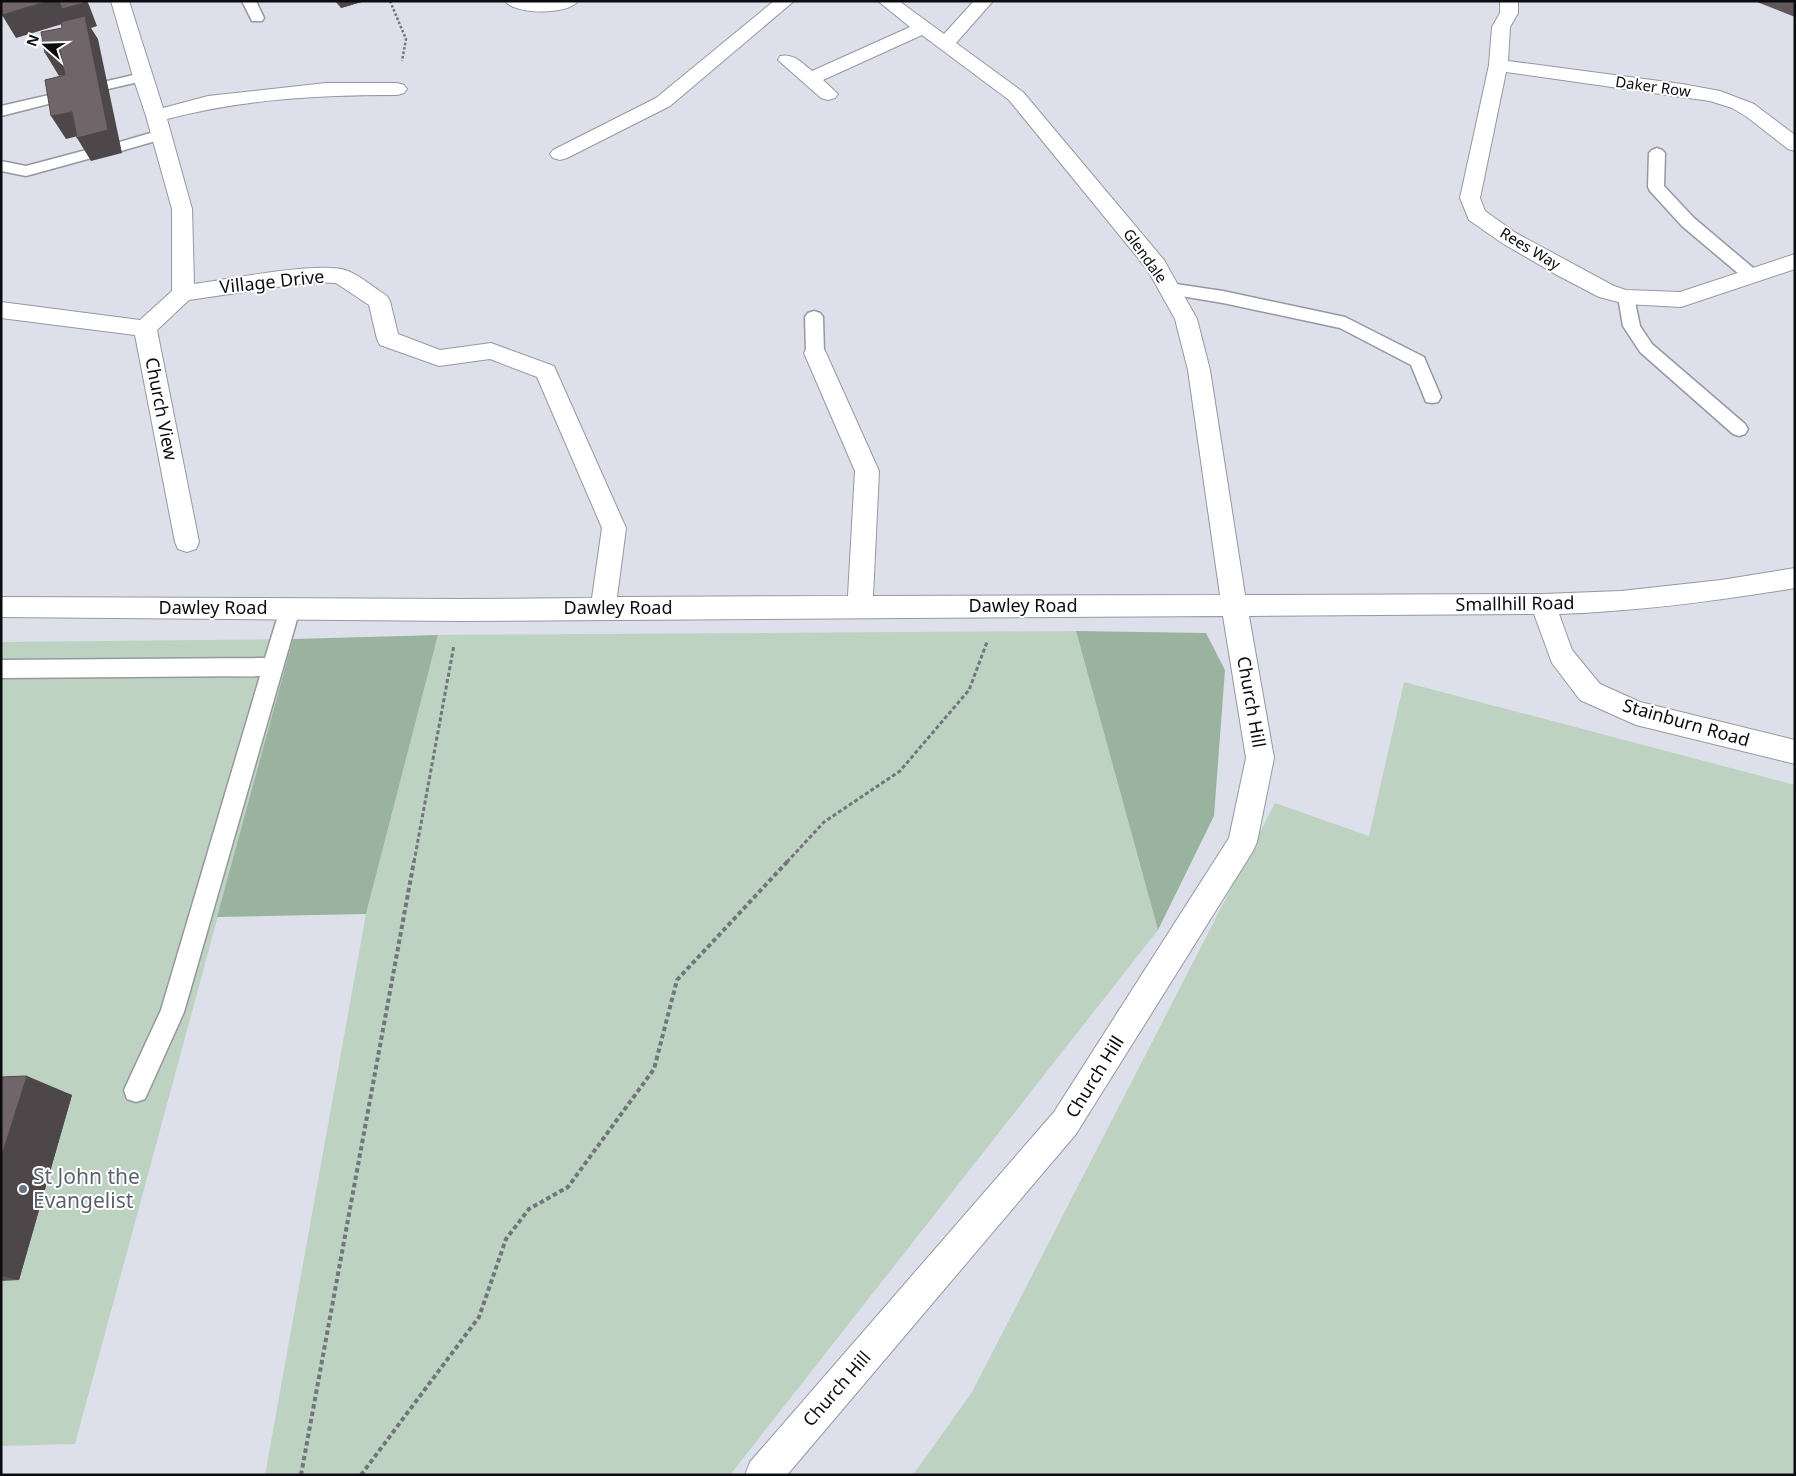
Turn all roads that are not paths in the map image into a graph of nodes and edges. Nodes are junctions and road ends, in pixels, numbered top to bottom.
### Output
1 (120, 1) edge
2 (249, 1) edge
3 (514, 1) edge
4 (569, 1) edge
5 (785, 1) edge
6 (887, 1) edge
7 (984, 1) edge
8 (1509, 1) edge
9 (257, 18) dead end
10 (922, 28) junction
11 (945, 45) junction
12 (787, 60) dead end
13 (1498, 65) junction
14 (142, 77) junction
15 (809, 79) junction
16 (108, 86) dead end
17 (397, 89) road end
18 (77, 93) edge
19 (828, 94) dead end
20 (1, 111) edge
21 (159, 125) junction
22 (120, 146) dead end
23 (1795, 146) edge
24 (1657, 153) dead end
25 (90, 154) edge
26 (560, 154) dead end
27 (1, 166) edge
28 (1795, 261) edge
29 (1752, 276) junction
30 (1169, 289) junction
31 (183, 292) junction
32 (1626, 297) junction
33 (1, 310) edge
34 (814, 317) dead end
35 (144, 328) junction
36 (815, 353) joint
37 (1432, 397) dead end
38 (1739, 429) dead end
39 (187, 542) dead end
40 (1795, 578) edge
41 (1543, 604) junction
42 (1234, 606) junction
43 (1, 607) edge
44 (860, 607) junction
45 (603, 608) junction
46 (290, 609) junction
47 (274, 667) junction
48 (1, 669) edge
49 (1795, 752) edge
50 (136, 1090) dead end
51 (763, 1475) edge

1 - 14 street
2 - 9 lane
3 - 4 street
5 - 26 street
6 - 10 street, Glendale
7 - 11 street
8 - 13 street, Rees Way
10 - 11 street, Glendale
10 - 15 street
11 - 30 street, Glendale
12 - 15 street
13 - 23 street, Daker Row
13 - 32 street, Rees Way
14 - 16 lane
14 - 21 street
15 - 19 street
17 - 21 street
18 - 20 lane
21 - 22 lane
21 - 31 street
24 - 29 lane
25 - 27 lane
28 - 29 street, Rees Way
29 - 32 street, Rees Way
30 - 37 lane
30 - 42 street, Glendale
31 - 35 street
31 - 45 street, Village Drive
32 - 38 lane
33 - 35 street
34 - 36 lane
35 - 39 street, Church View
36 - 44 street
40 - 41 street, Smallhill Road
41 - 42 street, Smallhill Road
41 - 49 street, Stainburn Road
42 - 44 street, Dawley Road
42 - 51 street, Church Hill
43 - 46 street, Dawley Road
44 - 45 street, Dawley Road
45 - 46 street, Dawley Road
46 - 47 lane
47 - 48 lane
47 - 50 lane

